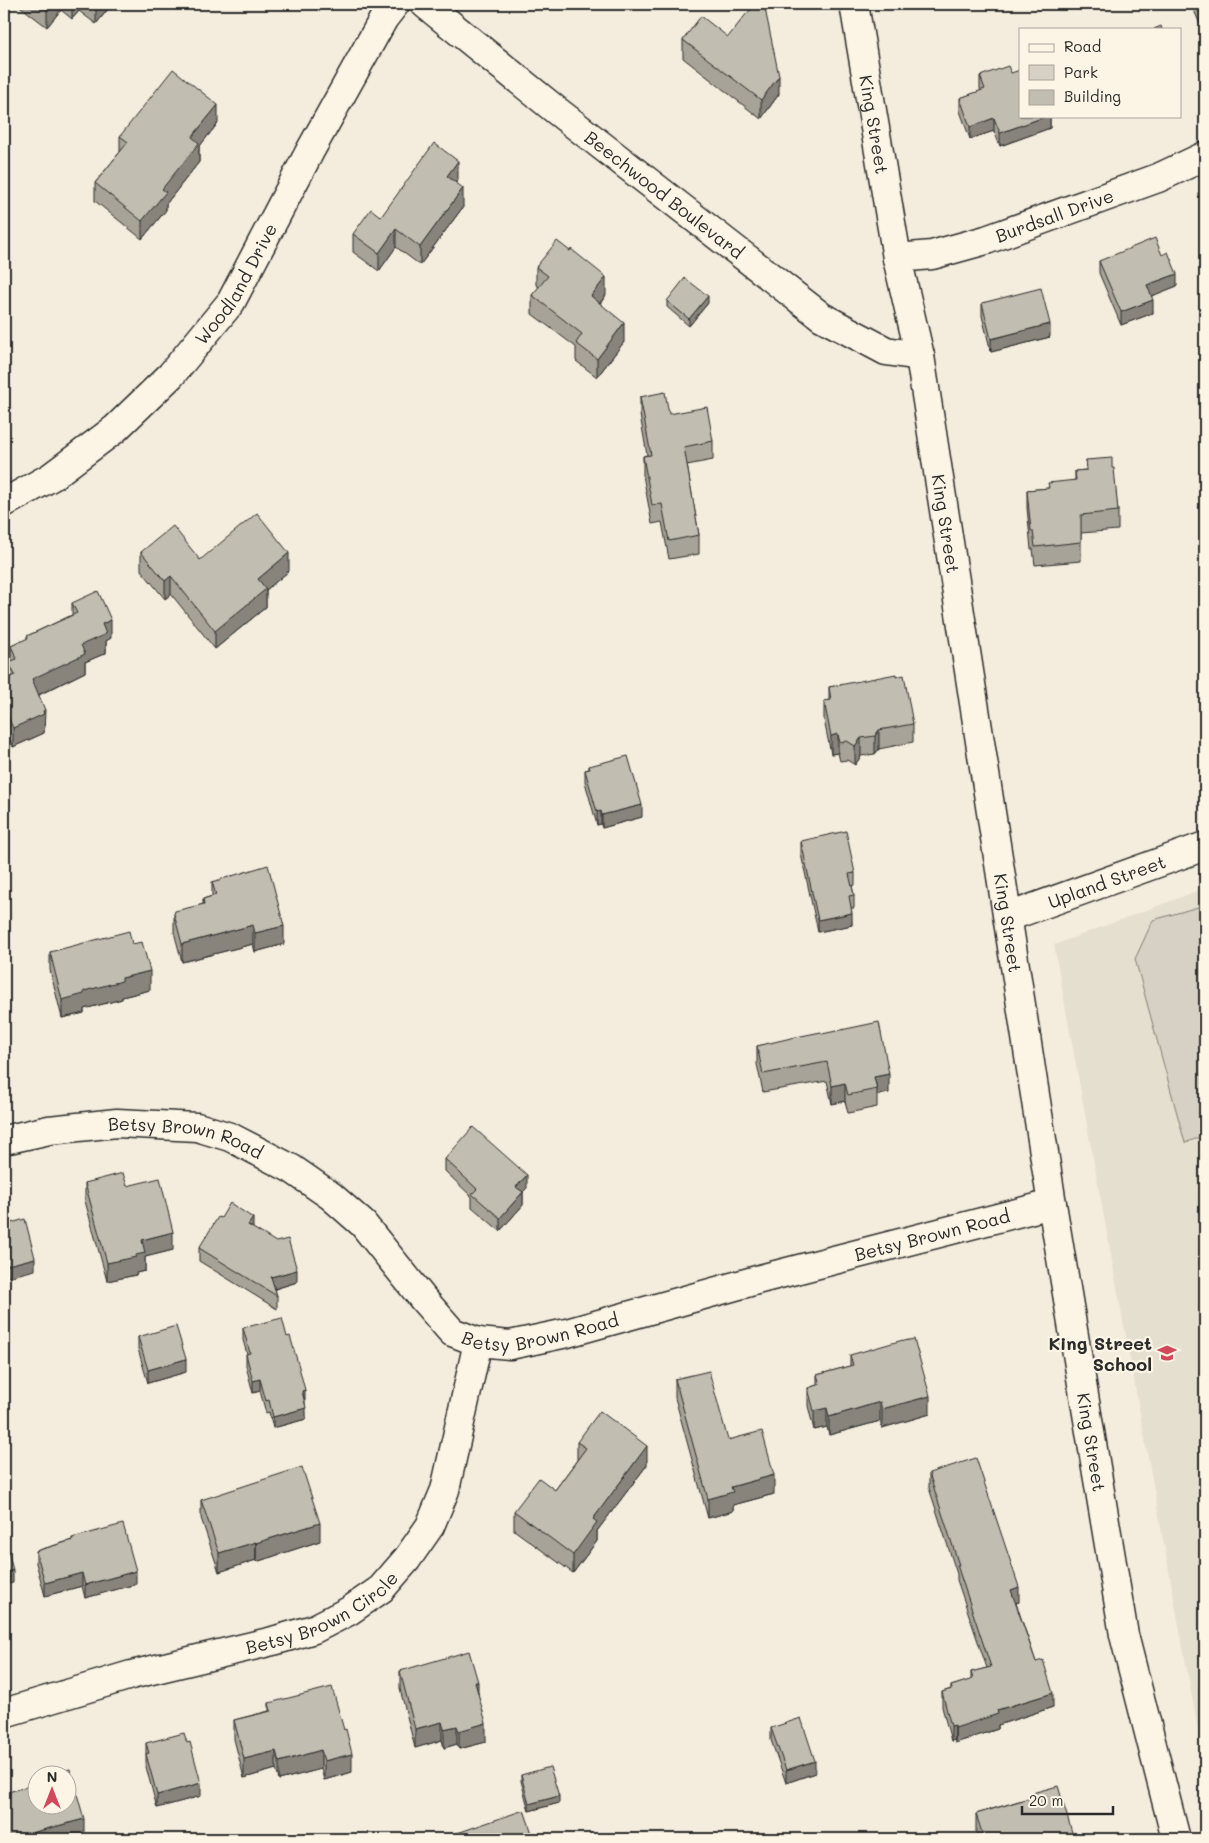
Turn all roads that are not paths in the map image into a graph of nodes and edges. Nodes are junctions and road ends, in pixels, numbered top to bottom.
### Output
1 (395, 4) edge
2 (425, 4) edge
3 (854, 4) edge
4 (1205, 156) edge
5 (897, 258) junction
6 (920, 356) junction
7 (4, 503) edge
8 (1205, 846) edge
9 (1008, 917) junction
10 (4, 1140) edge
11 (1052, 1204) junction
12 (478, 1342) junction
13 (4, 1713) edge
14 (1176, 1839) edge

1 - 7 street, Woodland Drive
2 - 6 street, Beechwood Boulevard
3 - 5 street, King Street
4 - 5 street, Burdsall Drive
5 - 6 street, King Street
6 - 9 street, King Street
8 - 9 street, Upland Street
9 - 11 street, King Street
10 - 12 street, Betsy Brown Road
11 - 12 street, Betsy Brown Road
11 - 14 street, King Street
12 - 13 street, Betsy Brown Circle

